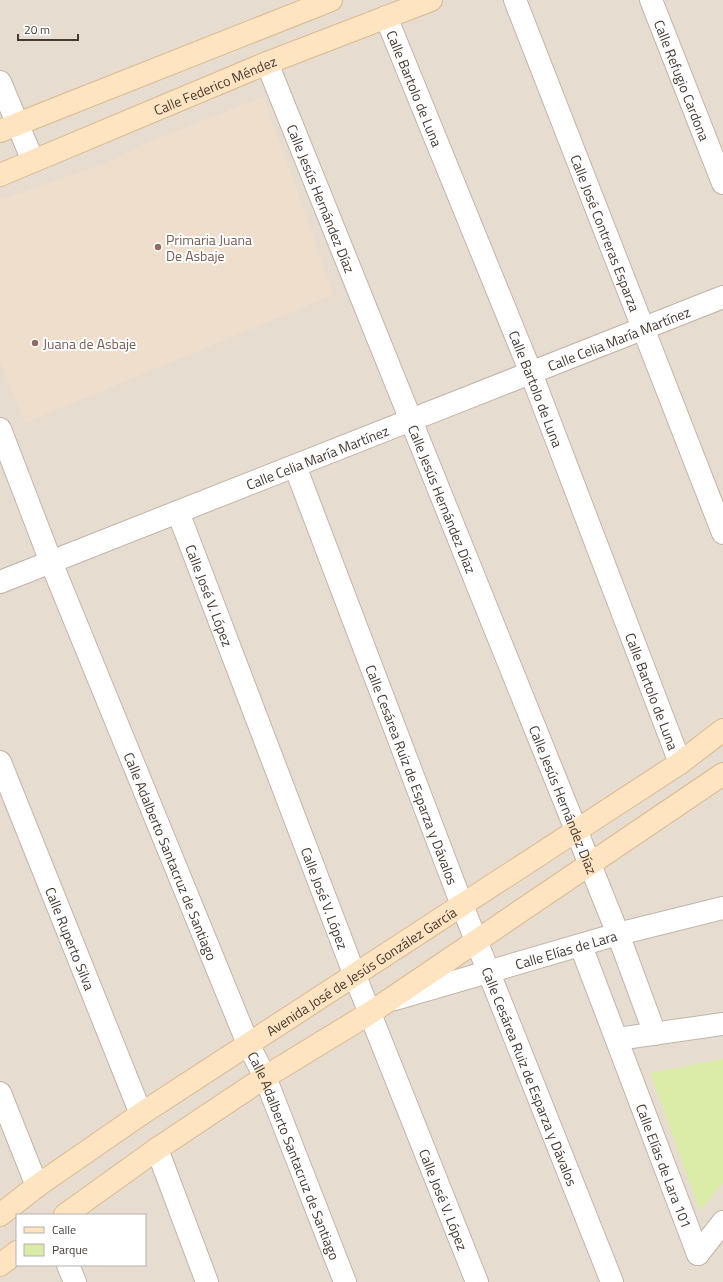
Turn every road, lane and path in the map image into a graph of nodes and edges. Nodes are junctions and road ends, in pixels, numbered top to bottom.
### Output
1 (331, 0) edge
2 (431, 0) edge
3 (515, 0) edge
4 (651, 0) edge
5 (386, 17) junction
6 (267, 64) junction
7 (0, 82) edge
8 (9, 128) edge
9 (33, 161) junction
10 (0, 175) edge
11 (723, 183) edge
12 (723, 297) edge
13 (644, 329) junction
14 (531, 373) junction
15 (411, 420) junction
16 (0, 429) edge
17 (295, 466) junction
18 (178, 512) junction
19 (723, 534) edge
20 (51, 562) junction
21 (0, 582) edge
22 (723, 730) edge
23 (0, 762) edge
24 (680, 763) junction
25 (723, 774) edge
26 (577, 831) junction
27 (591, 865) junction
28 (462, 905) junction
29 (723, 908) edge
30 (618, 934) junction
31 (476, 939) junction
32 (581, 946) junction
33 (489, 971) junction
34 (355, 976) junction
35 (378, 1007) junction
36 (723, 1024) edge
37 (655, 1034) junction
38 (616, 1039) junction
39 (248, 1044) junction
40 (265, 1077) junction
41 (0, 1093) edge
42 (141, 1114) junction
43 (157, 1149) junction
44 (37, 1186) junction
45 (67, 1214) edge
46 (0, 1215) edge
47 (723, 1222) edge
48 (16, 1253) edge
49 (0, 1265) edge
50 (68, 1266) edge
51 (75, 1282) edge
52 (207, 1282) edge
53 (346, 1282) edge
54 (477, 1282) edge
55 (612, 1282) edge

1 - 8 street
2 - 5 street, Calle Federico Méndez
3 - 13 street, Calle José Contreras Esparza
4 - 11 street, Calle Refugio Cardona
5 - 6 street, Calle Federico Méndez
5 - 14 street, Calle Bartolo de Luna
6 - 9 street, Calle Federico Méndez
6 - 15 street, Calle Jesús Hernández Díaz
7 - 8 street
8 - 9 street
9 - 10 street, Calle Federico Méndez
12 - 13 street, Calle Celia María Martínez
13 - 14 street, Calle Celia María Martínez
13 - 19 street, Calle José Contreras Esparza
14 - 15 street, Calle Celia María Martínez
14 - 24 street, Calle Bartolo de Luna
15 - 17 street, Calle Celia María Martínez
15 - 26 street, Calle Jesús Hernández Díaz
16 - 20 street, Calle Adalberto Santacruz de Santiago
17 - 18 street, Calle Celia María Martínez
17 - 28 street, Calle Cesárea Ruiz de Esparza y Dávalos
18 - 20 street, Calle Celia María Martínez
18 - 34 street, Calle José V. López
20 - 21 street, Calle Celia María Martínez
20 - 39 street, Calle Adalberto Santacruz de Santiago
22 - 24 street, Avenida José de Jesús González García
23 - 42 street, Calle Ruperto Silva
24 - 26 street, Avenida José de Jesús González García
25 - 27 street
26 - 27 street, Calle Jesús Hernández Díaz
26 - 28 street, Avenida José de Jesús González García
27 - 30 street, Calle Jesús Hernández Díaz
27 - 31 street
28 - 31 street, Calle Cesárea Ruiz de Esparza y Dávalos
28 - 34 street, Avenida José de Jesús González García
29 - 30 street, Calle Elías de Lara
30 - 32 street, Calle Elías de Lara
30 - 37 street
31 - 33 street, Calle Cesárea Ruiz de Esparza y Dávalos
31 - 35 street
32 - 33 street, Calle Elías de Lara
32 - 38 street, Calle Elías de Lara 101
33 - 35 street, Calle Elías de Lara
33 - 55 street, Calle Cesárea Ruiz de Esparza y Dávalos
34 - 35 street, Calle José V. López
34 - 39 street, Avenida José de Jesús González García
35 - 40 street
35 - 54 street, Calle José V. López
36 - 37 street
37 - 38 street
38 - 47 street, Calle Elías de Lara 101
39 - 40 street, Calle Adalberto Santacruz de Santiago
39 - 42 street, Avenida José de Jesús González García
40 - 43 street
40 - 53 street, Calle Adalberto Santacruz de Santiago
41 - 44 street
42 - 44 street, Avenida José de Jesús González García
43 - 45 street
43 - 52 street
44 - 46 street, Avenida José de Jesús González García
48 - 49 street
50 - 51 street

